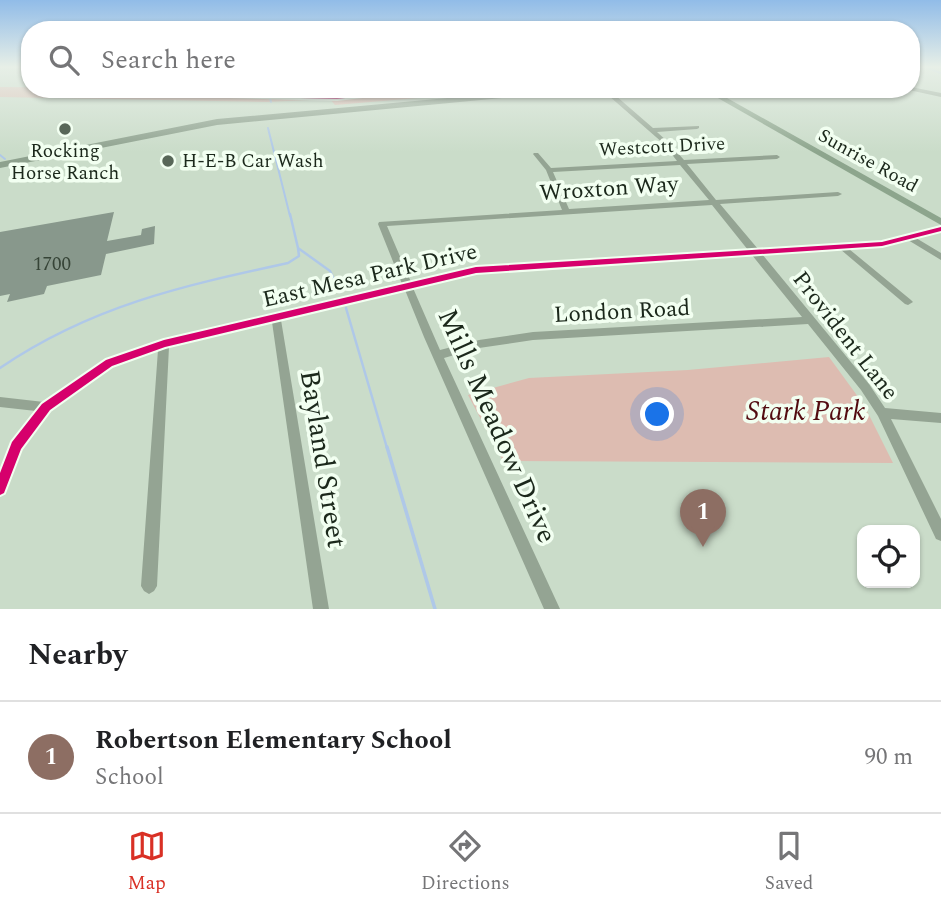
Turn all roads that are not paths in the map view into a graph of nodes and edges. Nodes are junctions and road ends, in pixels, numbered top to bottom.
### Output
1 (480, 98) edge
2 (614, 98) edge
3 (721, 98) edge
4 (234, 121) junction
5 (698, 127) dead end
6 (652, 131) junction
7 (81, 147) junction
8 (536, 154) dead end
9 (777, 157) dead end
10 (681, 162) junction
11 (0, 165) edge
12 (549, 170) junction
13 (0, 172) edge
14 (838, 194) dead end
15 (714, 202) junction
16 (566, 211) junction
17 (941, 222) edge
18 (383, 224) joint
19 (941, 229) edge
20 (910, 238) junction
21 (842, 247) junction
22 (756, 254) junction
23 (941, 257) edge
24 (408, 284) junction
25 (908, 302) dead end
26 (276, 317) junction
27 (810, 320) junction
28 (164, 344) junction
29 (438, 355) junction
30 (0, 402) edge
31 (46, 407) junction
32 (882, 413) junction
33 (941, 418) edge
34 (0, 489) edge
35 (941, 534) edge
36 (149, 586) dead end
37 (321, 609) edge
38 (552, 609) edge

1 - 4 highway
2 - 6 street, Provident Lane
3 - 17 main road, Sunrise Road
4 - 7 highway
4 - 13 highway
5 - 6 street
6 - 10 street, Provident Lane
7 - 11 highway
7 - 13 highway
8 - 12 street
9 - 10 street, Westcott Drive
10 - 12 street, Westcott Drive
10 - 15 street, Provident Lane
12 - 16 street
14 - 15 street, Wroxton Way
15 - 16 street, Wroxton Way
15 - 22 street, Provident Lane
16 - 18 street, Wroxton Way
18 - 24 street, Mills Meadow Drive
19 - 20 street, East Mesa Park Drive
20 - 21 street, East Mesa Park Drive
20 - 23 street
21 - 22 street, East Mesa Park Drive
21 - 25 street
22 - 24 street, East Mesa Park Drive
22 - 27 street, Provident Lane
24 - 26 street, East Mesa Park Drive
24 - 29 street, Mills Meadow Drive
26 - 28 street, East Mesa Park Drive
26 - 37 street, Bayland Street
27 - 29 street, London Road
27 - 32 street, Provident Lane
28 - 31 street, East Mesa Park Drive
28 - 36 street
29 - 38 street, Mills Meadow Drive
30 - 31 street
31 - 34 street, East Mesa Park Drive
32 - 33 street
32 - 35 street, Provident Lane

